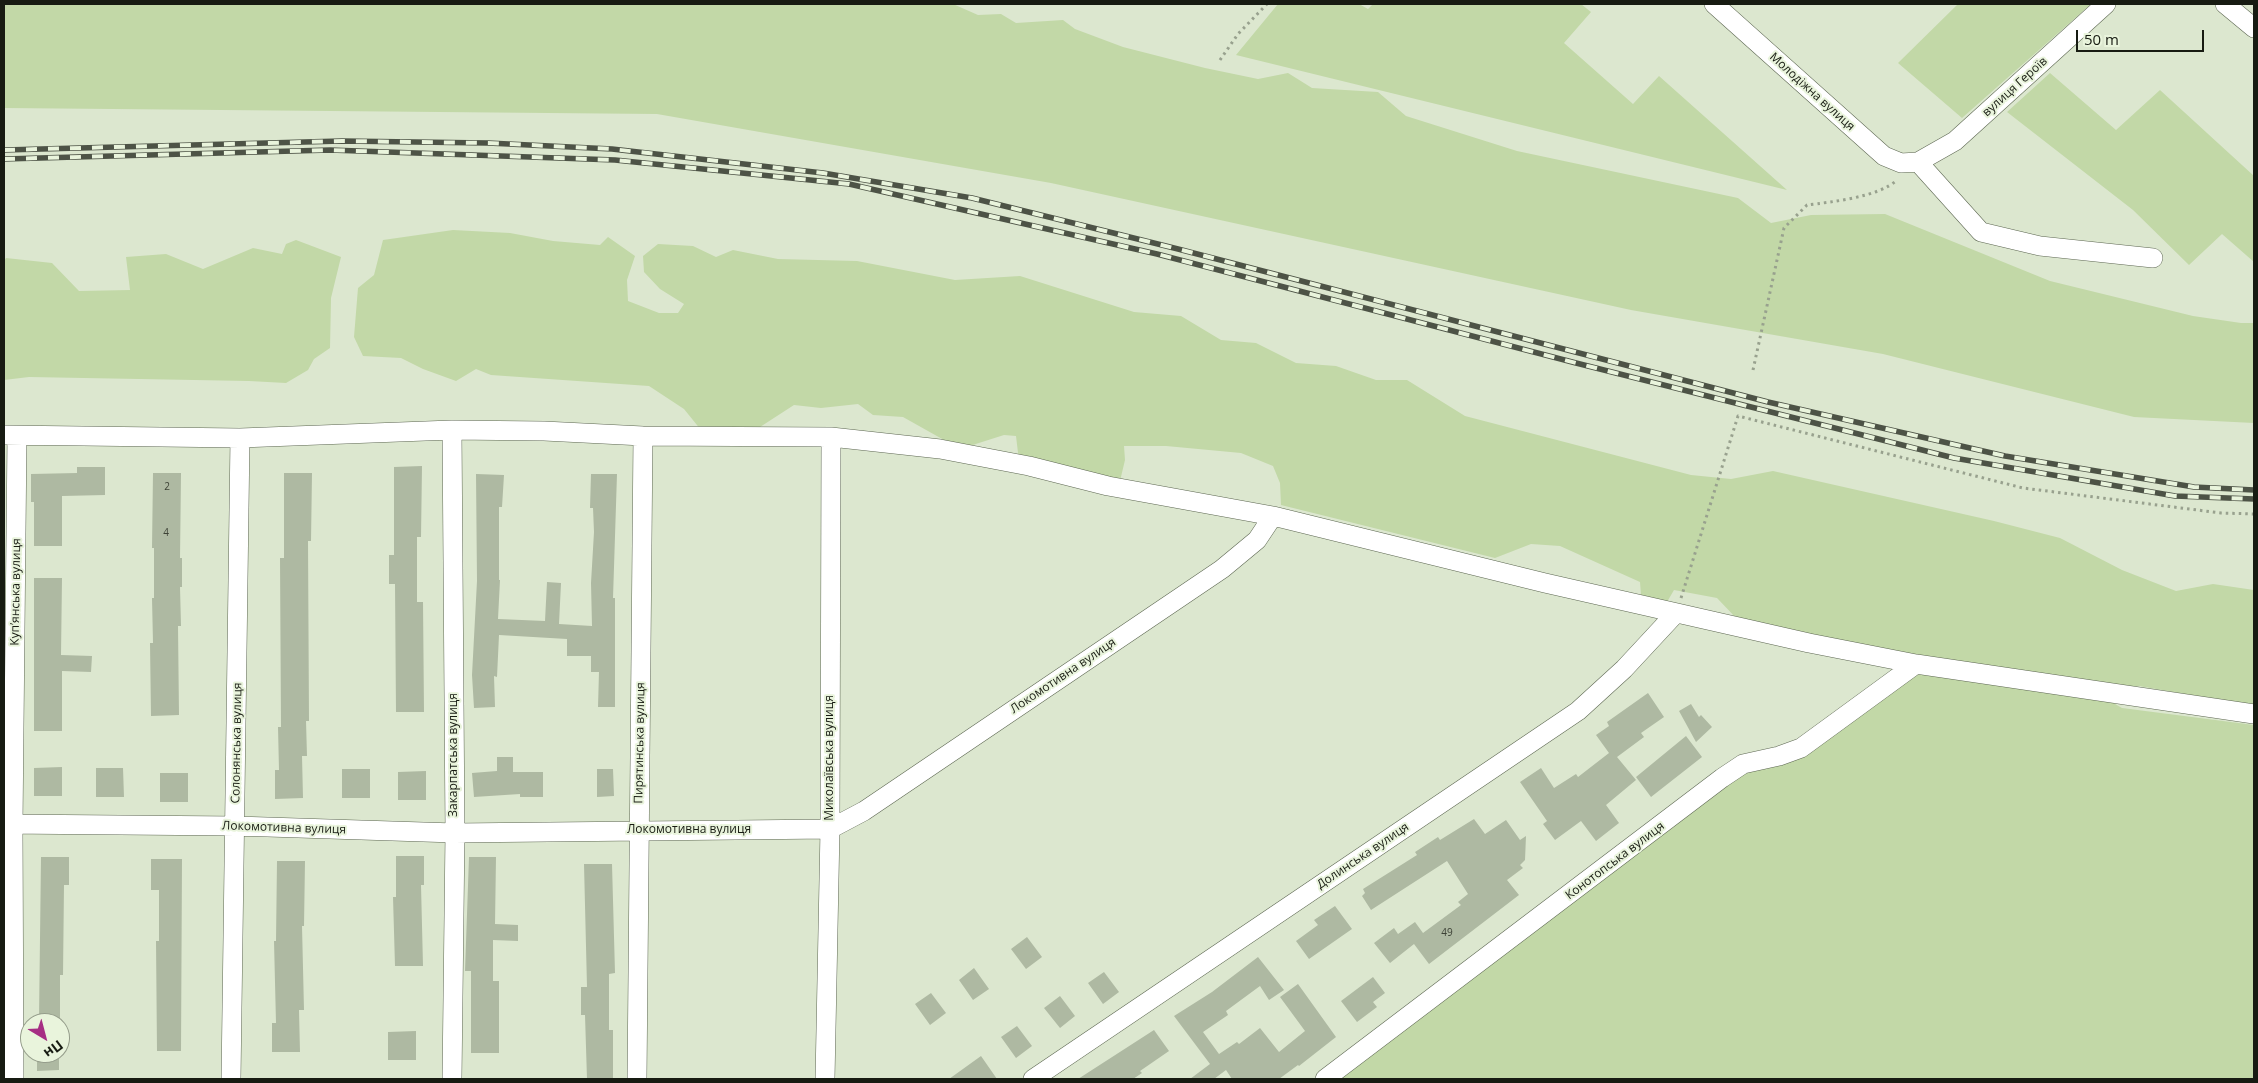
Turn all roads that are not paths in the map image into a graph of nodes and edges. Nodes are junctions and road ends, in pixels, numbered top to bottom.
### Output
1 (1714, 4) edge
2 (2106, 4) edge
3 (2226, 4) edge
4 (2254, 28) edge
5 (1918, 162) junction
6 (2153, 258) dead end
7 (452, 430) junction
8 (11, 435) edge
9 (642, 436) junction
10 (831, 437) junction
11 (240, 438) junction
12 (1273, 516) junction
13 (1676, 613) junction
14 (1916, 664) junction
15 (2254, 714) edge
16 (8, 824) edge
17 (236, 826) junction
18 (639, 830) junction
19 (830, 830) junction
20 (455, 833) junction
21 (14, 1079) edge
22 (231, 1079) edge
23 (452, 1079) edge
24 (637, 1079) edge
25 (826, 1079) edge
26 (1033, 1079) edge
27 (1326, 1079) edge

1 - 5 street, Молодіжна вулиця
2 - 5 street, вулиця Героїв
3 - 4 street
5 - 6 street
7 - 9 street
7 - 11 street
7 - 20 street, Закарпатська вулиця
8 - 11 street
8 - 16 street, Купʼянська вулиця
9 - 10 street
9 - 18 street, Пирятинська вулиця
10 - 12 street
10 - 19 street, Миколаївська вулиця
11 - 17 street, Солонянська вулиця
12 - 13 street
12 - 19 street, Локомотивна вулиця
13 - 14 street
13 - 26 street, Долинська вулиця
14 - 15 street
14 - 27 street, Конотопська вулиця
16 - 17 street, Локомотивна вулиця
16 - 21 street, Купʼянська вулиця
17 - 20 street, Локомотивна вулиця
17 - 22 street, Солонянська вулиця
18 - 19 street, Локомотивна вулиця
18 - 20 street, Локомотивна вулиця
18 - 24 street, Пирятинська вулиця
19 - 25 street, Миколаївська вулиця
20 - 23 street, Закарпатська вулиця

